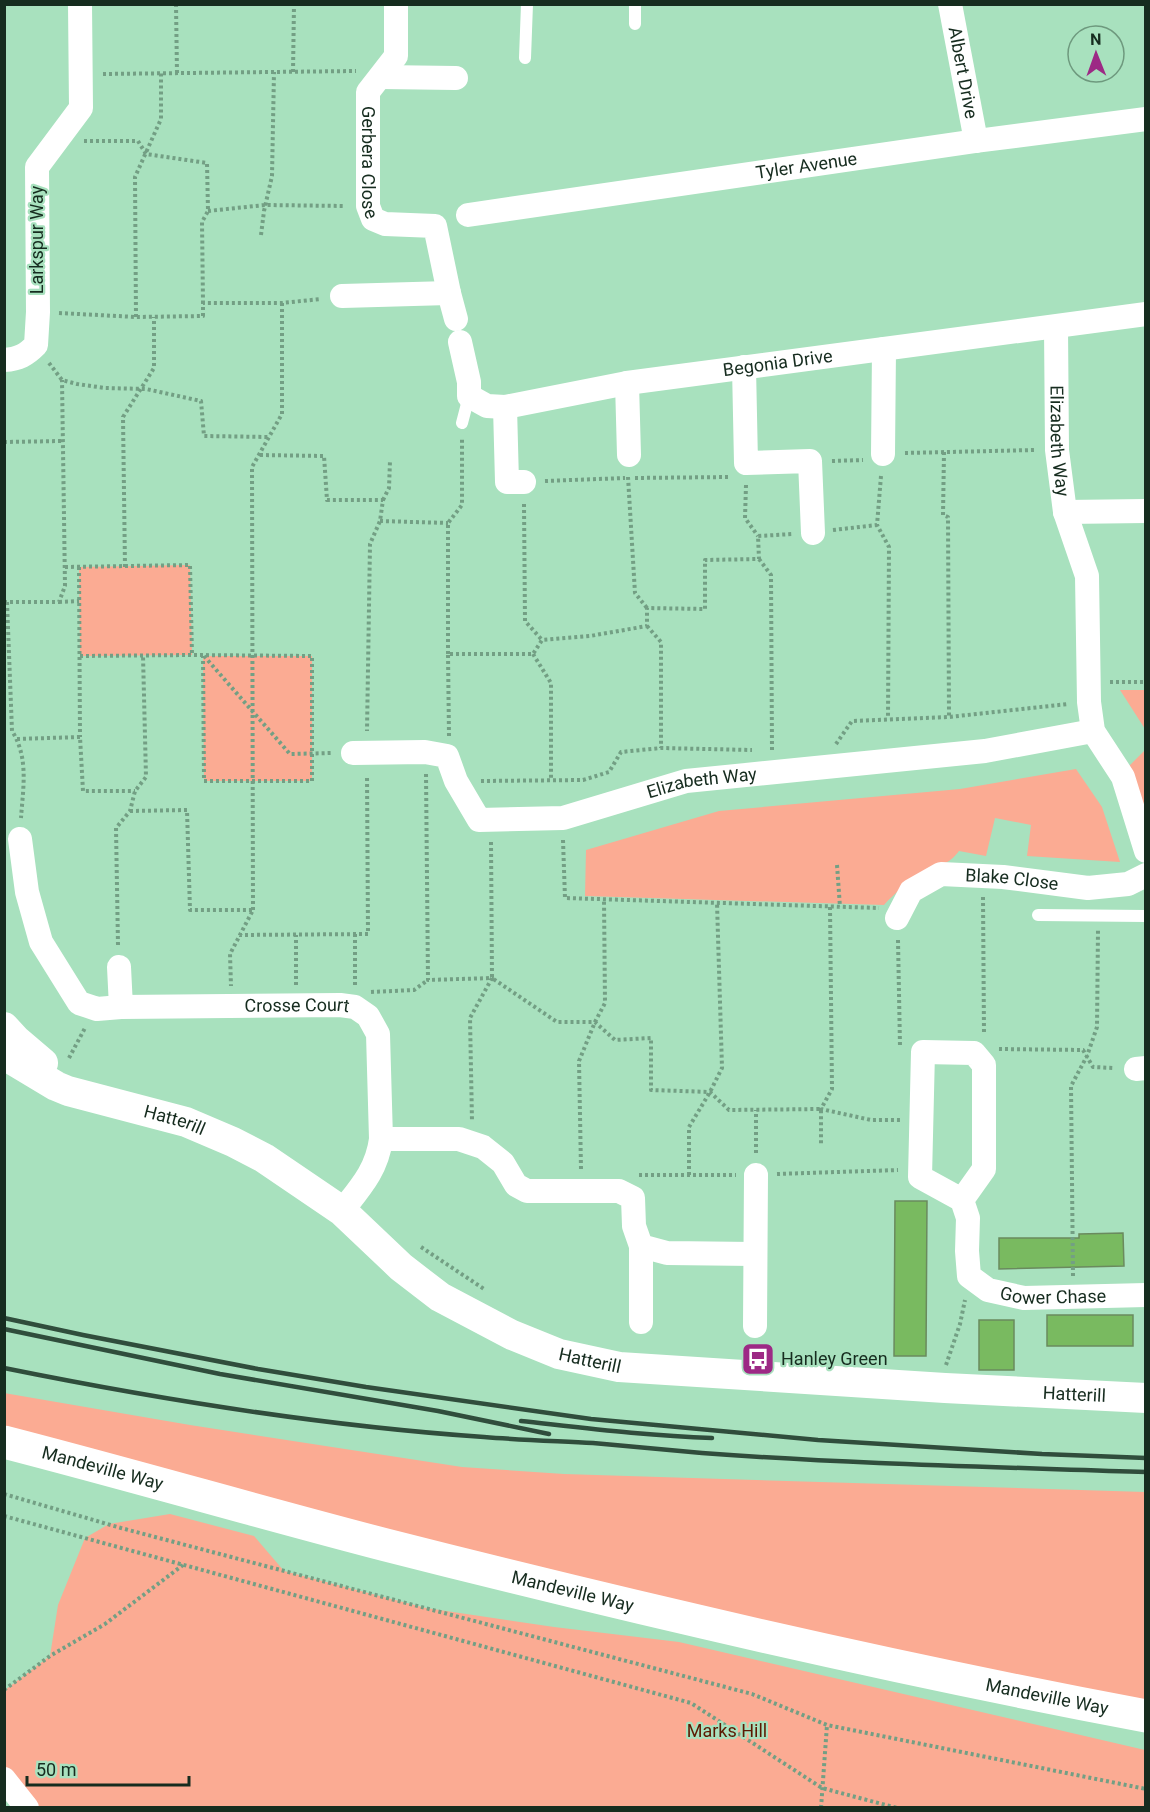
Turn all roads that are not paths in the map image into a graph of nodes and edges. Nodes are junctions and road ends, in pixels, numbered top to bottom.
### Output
1 (80, 4) edge
2 (396, 4) edge
3 (527, 4) edge
4 (635, 4) edge
5 (950, 4) edge
6 (635, 24) dead end
7 (525, 58) dead end
8 (387, 68) junction
9 (456, 78) dead end
10 (1146, 119) edge
11 (976, 141) junction
12 (468, 215) dead end
13 (449, 293) junction
14 (342, 296) road end
15 (1146, 314) edge
16 (1056, 327) junction
17 (884, 349) junction
18 (4, 360) edge
19 (744, 367) junction
20 (627, 383) junction
21 (469, 396) junction
22 (506, 407) junction
23 (462, 423) road end
24 (883, 457) road end
25 (628, 466) road end
26 (524, 482) road end
27 (1146, 511) edge
28 (1065, 512) junction
29 (813, 533) road end
30 (1093, 731) junction
31 (360, 752) road end
32 (20, 839) road end
33 (1146, 851) edge
34 (1146, 875) edge
35 (899, 914) road end
36 (1038, 915) dead end
37 (1146, 916) edge
38 (118, 968) road end
39 (122, 1007) junction
40 (4, 1027) edge
41 (4, 1055) edge
42 (108, 1100) junction
43 (381, 1139) junction
44 (756, 1175) road end
45 (962, 1200) junction
46 (342, 1211) junction
47 (641, 1246) junction
48 (754, 1254) junction
49 (1146, 1295) edge
50 (641, 1322) dead end
51 (755, 1326) dead end
52 (1146, 1398) edge
53 (4, 1442) edge
54 (1146, 1716) edge
55 (4, 1779) edge
56 (27, 1808) edge

1 - 18 street, Larkspur Way
2 - 8 street
3 - 7 lane
4 - 6 lane
5 - 11 street, Albert Drive
8 - 9 street
8 - 13 street, Gerbera Close
10 - 11 street, Tyler Avenue
11 - 12 street, Tyler Avenue
13 - 14 street
13 - 21 street, Gerbera Close
15 - 16 street, Begonia Drive
16 - 17 street, Begonia Drive
16 - 28 street, Elizabeth Way
17 - 19 street, Begonia Drive
17 - 24 street
19 - 20 street, Begonia Drive
19 - 29 street
20 - 22 street, Begonia Drive
20 - 25 street
21 - 22 street, Begonia Drive
21 - 23 lane
22 - 26 street
27 - 28 street
28 - 30 street, Elizabeth Way
30 - 31 street, Elizabeth Way
30 - 33 street, Elizabeth Way
32 - 39 street, Crosse Court
34 - 35 street, Blake Close
36 - 37 lane
38 - 39 street
39 - 43 street, Crosse Court
40 - 42 street, Hatterill
41 - 42 street, Hatterill
42 - 46 street, Hatterill
43 - 46 street, Crosse Court
43 - 47 street
44 - 48 street
45 - 45 street
45 - 49 street, Gower Chase
46 - 52 street, Hatterill
47 - 48 street
47 - 50 street
48 - 51 street
53 - 54 main road, Mandeville Way
55 - 56 street

